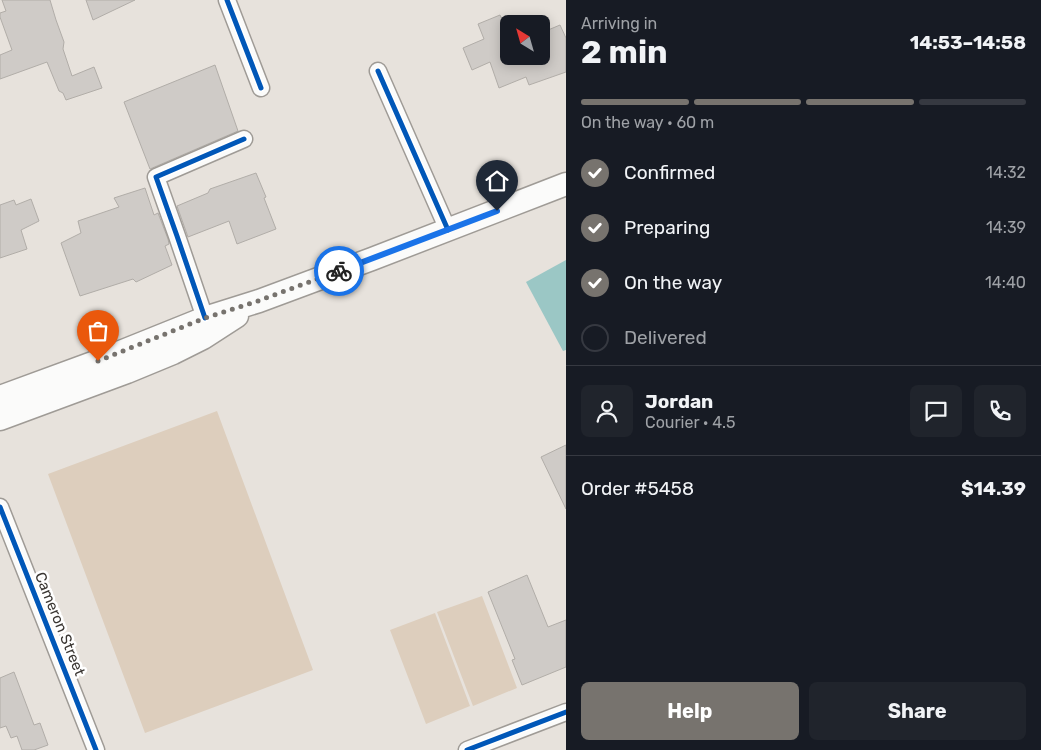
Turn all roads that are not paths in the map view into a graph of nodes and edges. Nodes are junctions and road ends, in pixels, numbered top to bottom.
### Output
1 (226, 0) edge
2 (378, 72) dead end
3 (261, 88) dead end
4 (244, 139) dead end
5 (566, 184) edge
6 (448, 230) junction
7 (258, 301) junction
8 (205, 318) junction
9 (0, 397) edge
10 (0, 420) edge
11 (0, 507) edge
12 (566, 712) edge
13 (96, 750) edge
14 (467, 750) edge

1 - 3 street
2 - 6 street
4 - 8 street
5 - 6 main road
6 - 7 main road
7 - 8 main road
7 - 10 main road
8 - 9 main road
11 - 13 street, Cameron Street
12 - 14 street

